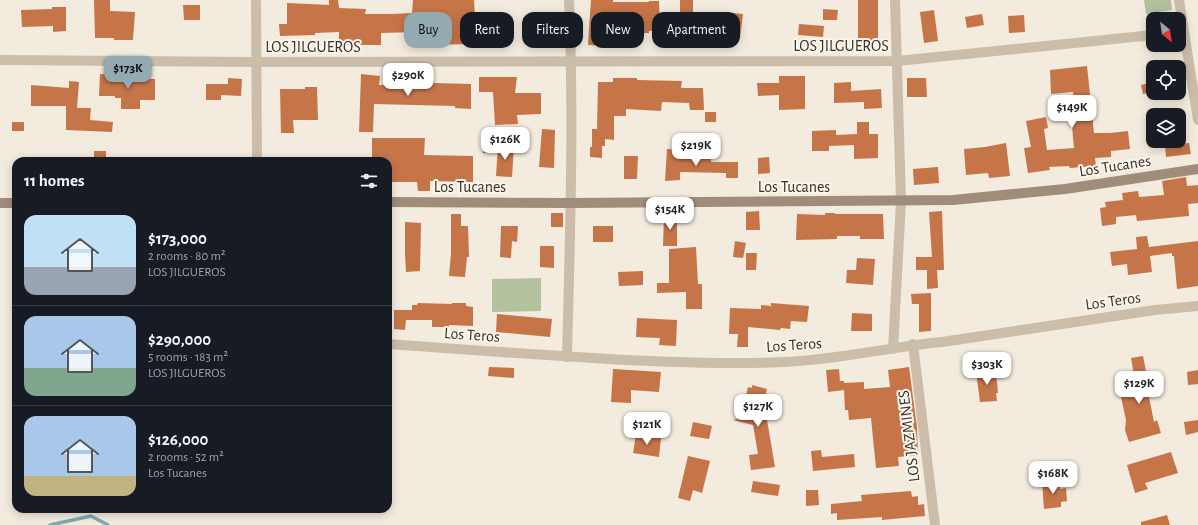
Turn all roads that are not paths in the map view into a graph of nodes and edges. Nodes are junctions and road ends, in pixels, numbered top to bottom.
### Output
1 (256, 0) edge
2 (569, 0) edge
3 (895, 0) edge
4 (1179, 0) edge
5 (1180, 12) edge
6 (1146, 36) edge
7 (1185, 52) edge
8 (0, 60) edge
9 (572, 60) junction
10 (897, 60) junction
11 (256, 62) junction
12 (1198, 120) edge
13 (257, 157) edge
14 (1198, 169) edge
15 (901, 201) junction
16 (392, 202) edge
17 (12, 203) edge
18 (571, 203) junction
19 (0, 204) edge
20 (1198, 306) edge
21 (392, 344) edge
22 (913, 344) junction
23 (893, 348) junction
24 (567, 357) junction
25 (935, 525) edge

1 - 11 street
2 - 9 street
3 - 10 street
4 - 5 street
6 - 10 street, LOS JILGUEROS
7 - 12 street
8 - 11 street, LOS JILGUEROS
9 - 10 street, LOS JILGUEROS
9 - 11 street, LOS JILGUEROS
9 - 18 street
10 - 15 street
11 - 13 street
14 - 15 street, Los Tucanes
15 - 18 street, Los Tucanes
15 - 23 street
16 - 18 street, Los Tucanes
17 - 19 street
18 - 24 street
20 - 22 street, Los Teros
21 - 24 street, Los Teros
22 - 23 street, Los Teros
22 - 25 street, LOS JAZMINES
23 - 24 street, Los Teros

